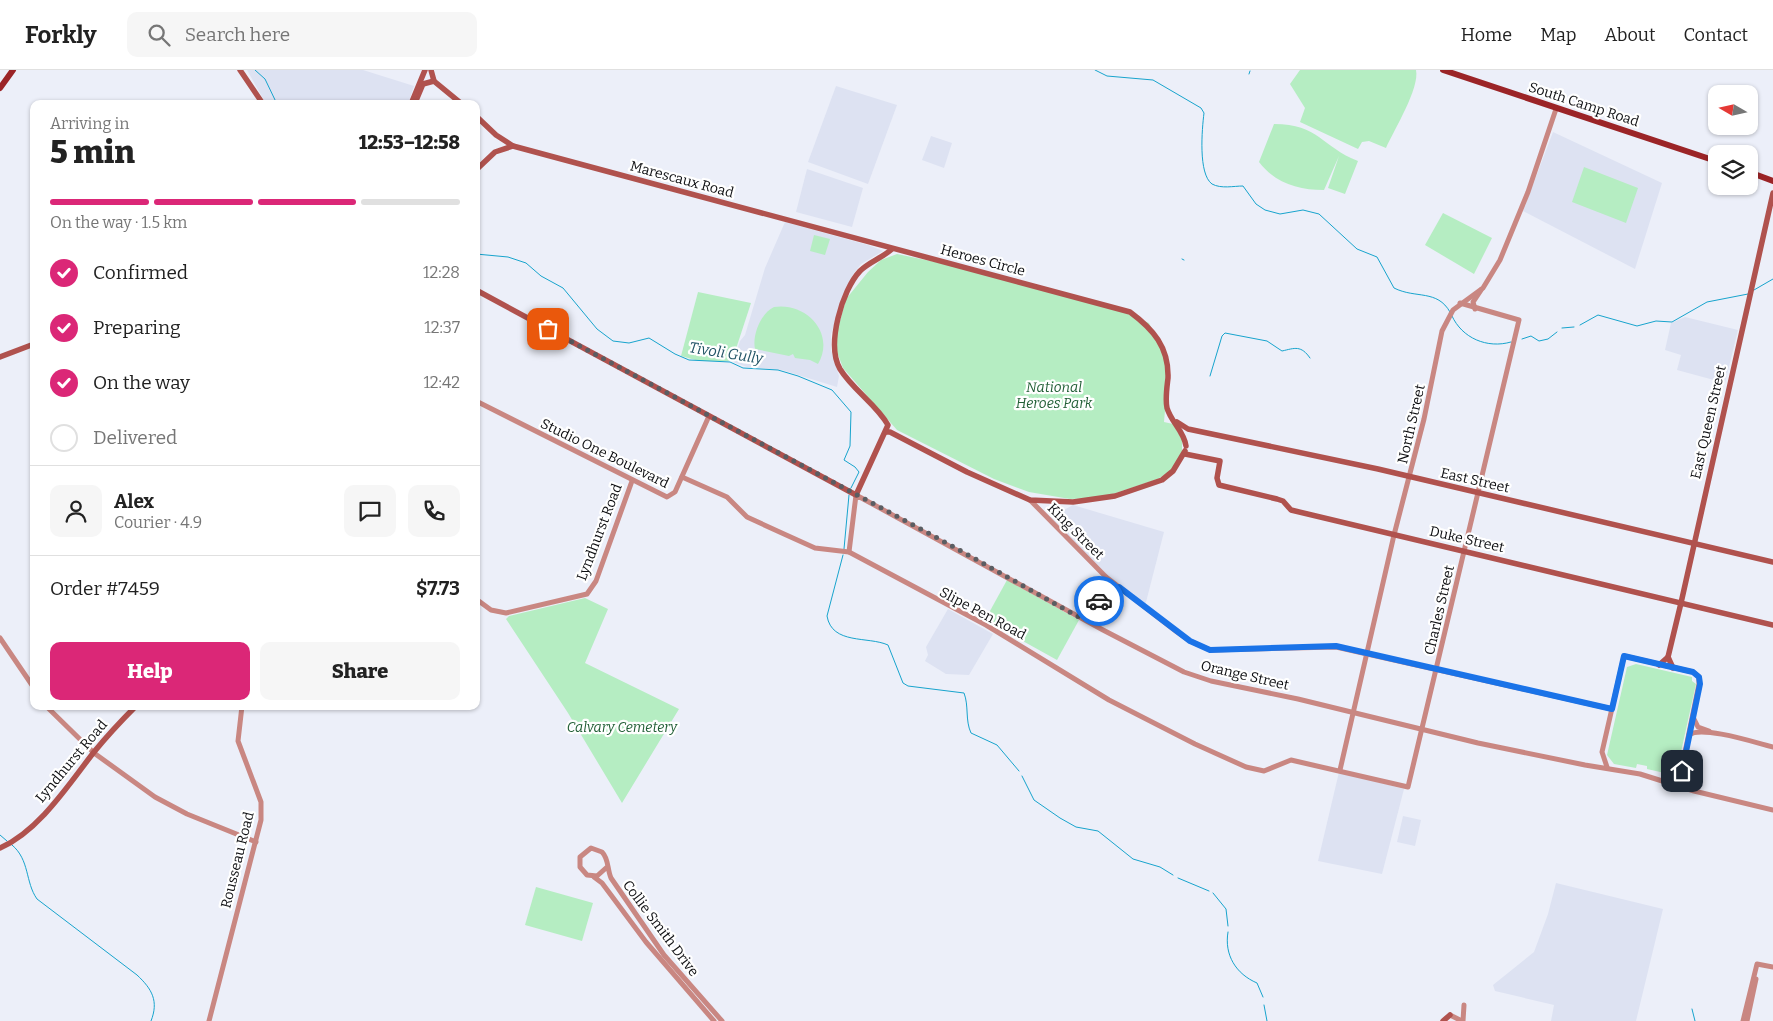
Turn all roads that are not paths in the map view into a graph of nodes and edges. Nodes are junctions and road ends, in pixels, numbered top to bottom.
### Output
1 (13, 70) edge
2 (240, 70) edge
3 (425, 70) edge
4 (431, 70) edge
5 (1443, 70) edge
6 (434, 81) junction
7 (0, 88) edge
8 (260, 100) edge
9 (414, 100) edge
10 (415, 100) edge
11 (457, 100) edge
12 (1556, 108) junction
13 (480, 120) edge
14 (496, 135) junction
15 (513, 146) junction
16 (495, 152) junction
17 (1708, 158) edge
18 (480, 166) edge
19 (1758, 174) edge
20 (1758, 175) edge
21 (1773, 176) edge
22 (1773, 181) edge
23 (1773, 194) edge
24 (892, 249) junction
25 (1483, 288) junction
26 (480, 292) edge
27 (1460, 303) junction
28 (1475, 309) junction
29 (30, 346) edge
30 (0, 357) edge
31 (480, 403) edge
32 (709, 416) junction
33 (1173, 420) junction
34 (1188, 429) junction
35 (886, 432) junction
36 (1186, 446) junction
37 (1184, 454) junction
38 (682, 477) junction
39 (1410, 478) junction
40 (632, 481) junction
41 (1478, 493) junction
42 (856, 495) junction
43 (1030, 500) junction
44 (1394, 535) junction
45 (1694, 545) junction
46 (1465, 550) junction
47 (849, 552) junction
48 (1773, 562) edge
49 (1106, 576) junction
50 (1119, 587) junction
51 (1104, 592) junction
52 (480, 602) edge
53 (1681, 603) junction
54 (1094, 610) junction
55 (1084, 620) junction
56 (1773, 625) edge
57 (1103, 630) junction
58 (0, 638) edge
59 (1368, 653) junction
60 (1668, 656) junction
61 (1659, 665) junction
62 (1673, 668) junction
63 (1437, 669) junction
64 (30, 682) edge
65 (1612, 709) junction
66 (50, 710) edge
67 (132, 710) edge
68 (242, 710) edge
69 (1354, 713) junction
70 (1693, 717) junction
71 (1422, 729) junction
72 (1712, 733) junction
73 (1688, 736) junction
74 (1773, 747) edge
75 (94, 753) junction
76 (1607, 767) junction
77 (1340, 770) junction
78 (1674, 784) junction
79 (1408, 787) joint
80 (1773, 810) edge
81 (256, 842) junction
82 (0, 848) edge
83 (606, 868) junction
84 (594, 877) junction
85 (1773, 967) edge
86 (1753, 988) junction
87 (1464, 1005) dead end
88 (1448, 1019) edge
89 (209, 1021) edge
90 (714, 1021) edge
91 (722, 1021) edge
92 (1462, 1021) edge
93 (1743, 1021) edge
94 (1747, 1021) edge

1 - 7 main road
2 - 8 main road
3 - 9 main road
4 - 6 main road
5 - 12 main road, South Camp Road
6 - 10 main road
6 - 11 main road
12 - 17 main road, South Camp Road
12 - 25 street, North Street
13 - 14 main road, Marescaux Road
14 - 15 main road, Marescaux Road
14 - 16 main road
15 - 16 main road
15 - 24 main road, Marescaux Road
16 - 18 main road
19 - 21 main road
20 - 22 main road
23 - 45 main road, East Queen Street
24 - 33 main road, Heroes Circle
24 - 35 main road
25 - 27 street, North Street
25 - 28 street
26 - 32 main road
27 - 28 street
27 - 39 street, North Street
28 - 41 street, Charles Street
29 - 30 main road
31 - 40 street, Studio One Boulevard
32 - 38 street, Studio One Boulevard
32 - 42 main road
33 - 34 main road, East Street
33 - 36 main road, Heroes Circle
34 - 36 main road
34 - 39 main road, East Street
35 - 42 main road
35 - 43 main road
36 - 37 main road
37 - 43 main road
37 - 44 main road, Duke Street
38 - 40 street, Studio One Boulevard
38 - 47 street, Slipe Pen Road
39 - 41 main road, East Street
39 - 44 street, North Street
40 - 52 street, Lyndhurst Road
41 - 45 main road, East Street
41 - 46 street, Charles Street
42 - 47 street
42 - 55 street, Orange Street
43 - 49 street, King Street
44 - 46 main road, Duke Street
44 - 59 street, North Street
45 - 48 main road, East Street
45 - 53 main road, East Queen Street
46 - 53 main road, Duke Street
46 - 63 street, Charles Street
47 - 77 street, Slipe Pen Road
49 - 50 street, King Street
49 - 51 street, King Street
50 - 51 street
50 - 59 street, King Street
51 - 54 street, King Street
53 - 56 main road, Duke Street
53 - 60 main road, East Queen Street
54 - 55 street, King Street
54 - 57 street
55 - 57 street, Orange Street
57 - 69 street, Orange Street
58 - 64 street
59 - 63 street, King Street
59 - 69 street, North Street
60 - 61 main road
60 - 62 main road
61 - 62 street
61 - 65 street
62 - 70 street
63 - 65 street, King Street
63 - 71 street, Charles Street
65 - 76 street
66 - 75 street
67 - 75 main road, Lyndhurst Road
68 - 81 street, Rousseau Road
69 - 71 street, Orange Street
69 - 77 street, North Street
70 - 72 street
70 - 73 street
71 - 76 street, Orange Street
71 - 79 street, Charles Street
72 - 73 street
72 - 74 street
73 - 78 street
75 - 81 street
75 - 82 main road, Lyndhurst Road
76 - 78 street, Orange Street
77 - 79 street, Slipe Pen Road
78 - 80 street
81 - 89 street, Rousseau Road
83 - 84 street
83 - 84 street
83 - 91 street, Collie Smith Drive
84 - 90 street, Collie Smith Drive
85 - 86 street
86 - 93 street
86 - 94 street
87 - 92 street
88 - 92 street

